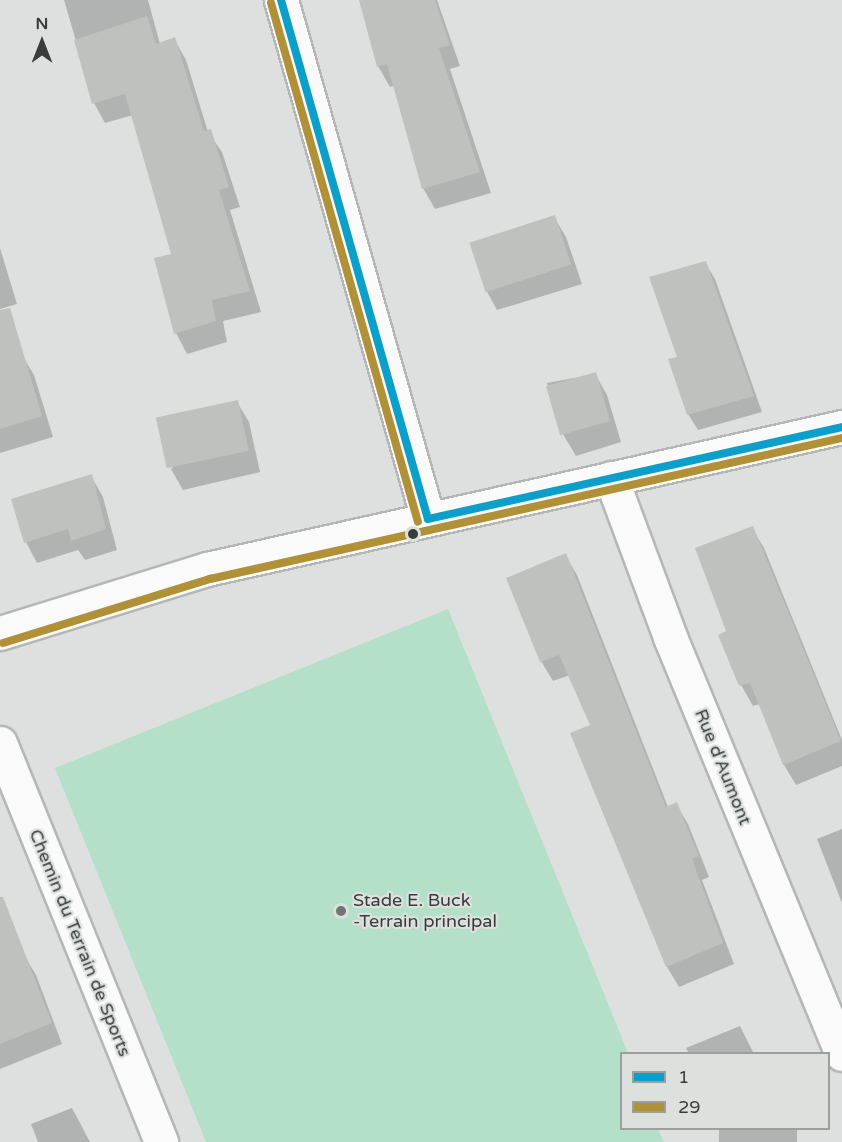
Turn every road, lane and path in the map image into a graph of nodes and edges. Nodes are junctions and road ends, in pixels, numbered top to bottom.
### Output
1 (281, 0) edge
2 (842, 427) edge
3 (611, 478) junction
4 (428, 519) junction
5 (0, 633) edge
6 (0, 743) edge
7 (842, 1054) edge
8 (160, 1142) edge

1 - 4 street
2 - 3 street
3 - 4 street
3 - 7 street, Rue d'Aumont
4 - 5 street
6 - 8 street, Chemin du Terrain de Sports

